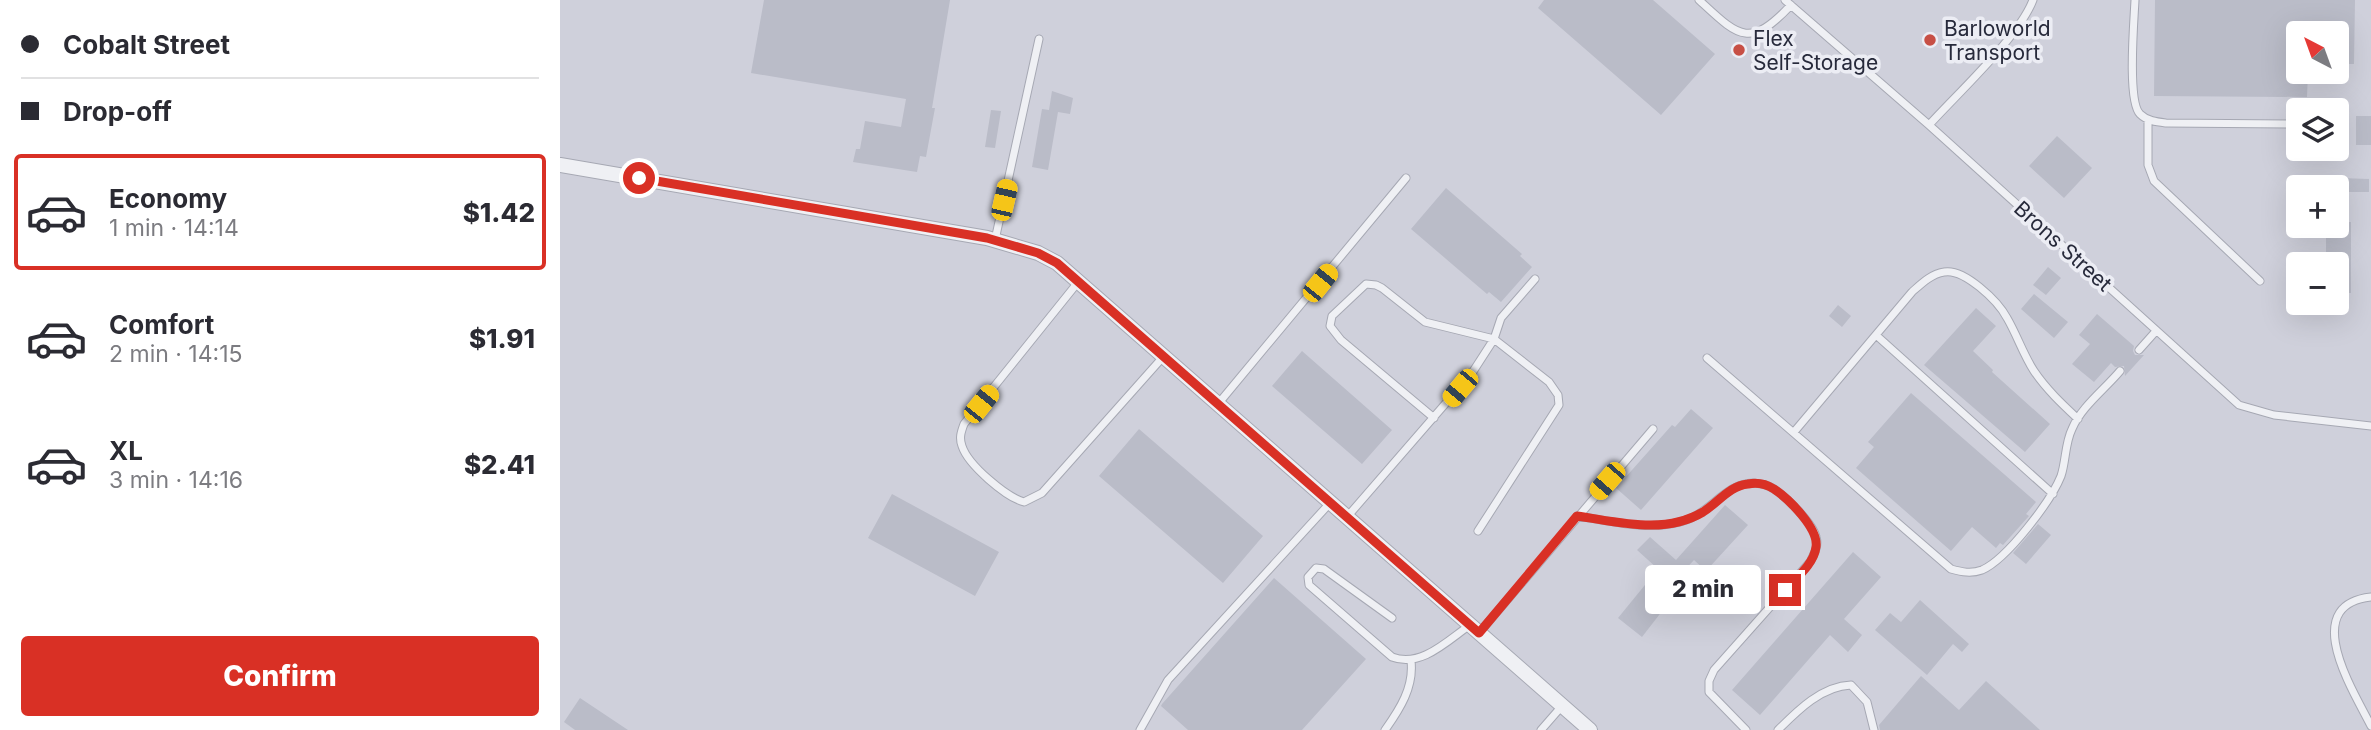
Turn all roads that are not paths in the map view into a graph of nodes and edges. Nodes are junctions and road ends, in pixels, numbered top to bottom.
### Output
1 (1699, 0) edge
2 (2033, 0) edge
3 (2134, 0) edge
4 (1788, 3) edge
5 (1040, 38) dead end
6 (2148, 120) junction
7 (2286, 124) edge
8 (1929, 125) junction
9 (560, 165) edge
10 (1406, 178) dead end
11 (995, 240) junction
12 (1535, 279) dead end
13 (1079, 281) junction
14 (2260, 281) dead end
15 (2157, 331) junction
16 (1876, 335) junction
17 (1494, 339) junction
18 (2139, 351) dead end
19 (1163, 357) junction
20 (1707, 358) dead end
21 (2120, 371) dead end
22 (1218, 405) junction
23 (1434, 418) junction
24 (2078, 419) junction
25 (2371, 426) edge
26 (1653, 429) dead end
27 (1794, 432) junction
28 (2053, 494) junction
29 (1330, 503) junction
30 (1577, 516) junction
31 (1347, 517) junction
32 (1478, 531) dead end
33 (2371, 597) edge
34 (1392, 618) dead end
35 (1474, 629) junction
36 (1411, 661) junction
37 (1562, 706) junction
38 (2371, 726) edge
39 (1140, 730) edge
40 (1385, 730) edge
41 (1541, 730) edge
42 (1590, 730) edge
43 (1746, 730) edge
44 (1778, 730) edge
45 (1874, 730) edge

1 - 4 lane
2 - 8 lane
3 - 6 lane
4 - 8 lane, Brons Street
5 - 11 lane
6 - 7 lane
6 - 14 lane
8 - 15 lane, Brons Street
9 - 11 street
10 - 22 lane
11 - 13 street
12 - 17 lane
13 - 19 street
13 - 19 lane
15 - 18 lane
15 - 25 lane, Brons Street
16 - 24 lane
16 - 27 lane
16 - 28 lane
17 - 23 lane
17 - 23 lane
17 - 32 lane
19 - 22 street
20 - 27 lane
21 - 24 lane
22 - 29 street
23 - 31 lane
24 - 28 lane
26 - 30 lane
27 - 28 lane
29 - 31 street
29 - 39 lane
30 - 35 lane
30 - 43 lane
31 - 35 street
33 - 38 lane
34 - 36 lane
35 - 36 lane
35 - 37 street
36 - 40 lane
37 - 41 lane
37 - 42 street
44 - 45 lane

